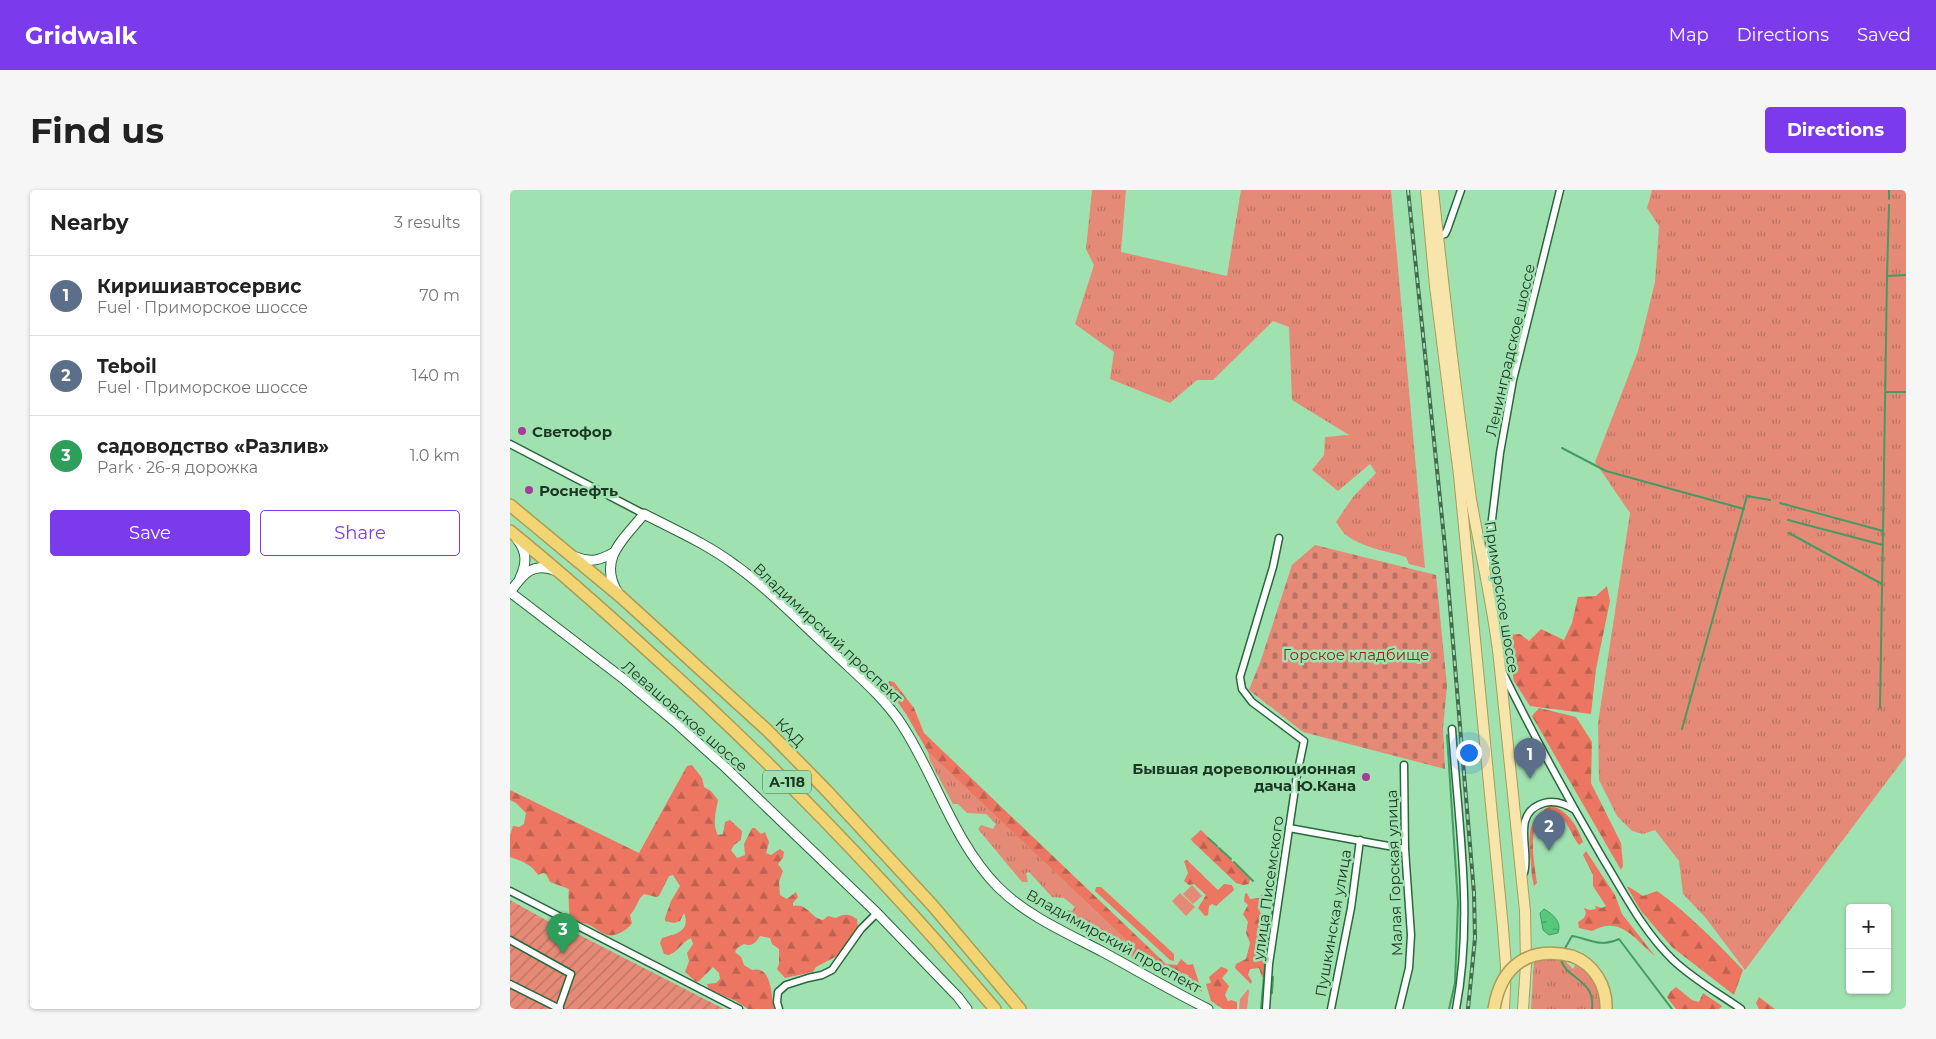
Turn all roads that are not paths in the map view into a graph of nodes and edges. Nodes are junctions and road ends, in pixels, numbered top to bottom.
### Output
1 (1426, 190) edge
2 (1433, 190) edge
3 (1461, 190) edge
4 (1560, 190) edge
5 (1438, 236) junction
6 (510, 444) edge
7 (510, 505) edge
8 (644, 514) junction
9 (510, 531) edge
10 (1279, 538) dead end
11 (613, 553) junction
12 (570, 554) junction
13 (561, 572) junction
14 (1484, 575) junction
15 (520, 580) junction
16 (510, 592) edge
17 (620, 597) junction
18 (1475, 632) junction
19 (1496, 633) junction
20 (1499, 666) junction
21 (1452, 729) dead end
22 (1404, 765) dead end
23 (1576, 811) junction
24 (1289, 828) junction
25 (1360, 840) junction
26 (1405, 849) junction
27 (1522, 879) junction
28 (510, 891) edge
29 (877, 914) junction
30 (510, 940) edge
31 (510, 984) edge
32 (560, 1009) edge
33 (739, 1009) edge
34 (779, 1009) edge
35 (967, 1009) edge
36 (995, 1009) edge
37 (1020, 1009) edge
38 (1208, 1009) edge
39 (1266, 1009) edge
40 (1331, 1009) edge
41 (1399, 1009) edge
42 (1456, 1009) edge
43 (1494, 1009) edge
44 (1504, 1009) edge
45 (1522, 1009) edge
46 (1606, 1009) edge
47 (1741, 1009) edge

1 - 18 main road, Приморское шоссе
2 - 5 main road, Приморское шоссе
3 - 5 street
4 - 14 street, Ленинградское шоссе
5 - 14 main road, Приморское шоссе
6 - 8 street, Владимирский проспект
7 - 12 highway, КАД / А-118
8 - 11 main road
8 - 38 main road, Владимирский проспект
9 - 13 highway, А-118
9 - 15 main road
10 - 24 street, улица Писемского
11 - 12 main road
11 - 17 main road
12 - 17 highway, КАД / А-118
13 - 15 main road
13 - 36 highway, А-118
14 - 19 main road, Приморское шоссе
15 - 16 main road
16 - 29 main road, Левашовское шоссе
17 - 37 highway, КАД / А-118
18 - 19 main road
18 - 44 main road, Приморское шоссе
19 - 20 main road, Приморское шоссе
20 - 23 street
20 - 27 main road, Приморское шоссе
21 - 42 street
22 - 26 street, Малая Горская улица
23 - 27 street
23 - 47 street
24 - 25 street
24 - 39 street, улица Писемского
25 - 26 street
25 - 40 street, Пушкинская улица
26 - 41 street, Малая Горская улица
27 - 45 main road, Приморское шоссе
28 - 33 street
29 - 34 street
29 - 35 main road, Левашовское шоссе
30 - 32 street
31 - 32 street
43 - 46 highway, bridge

